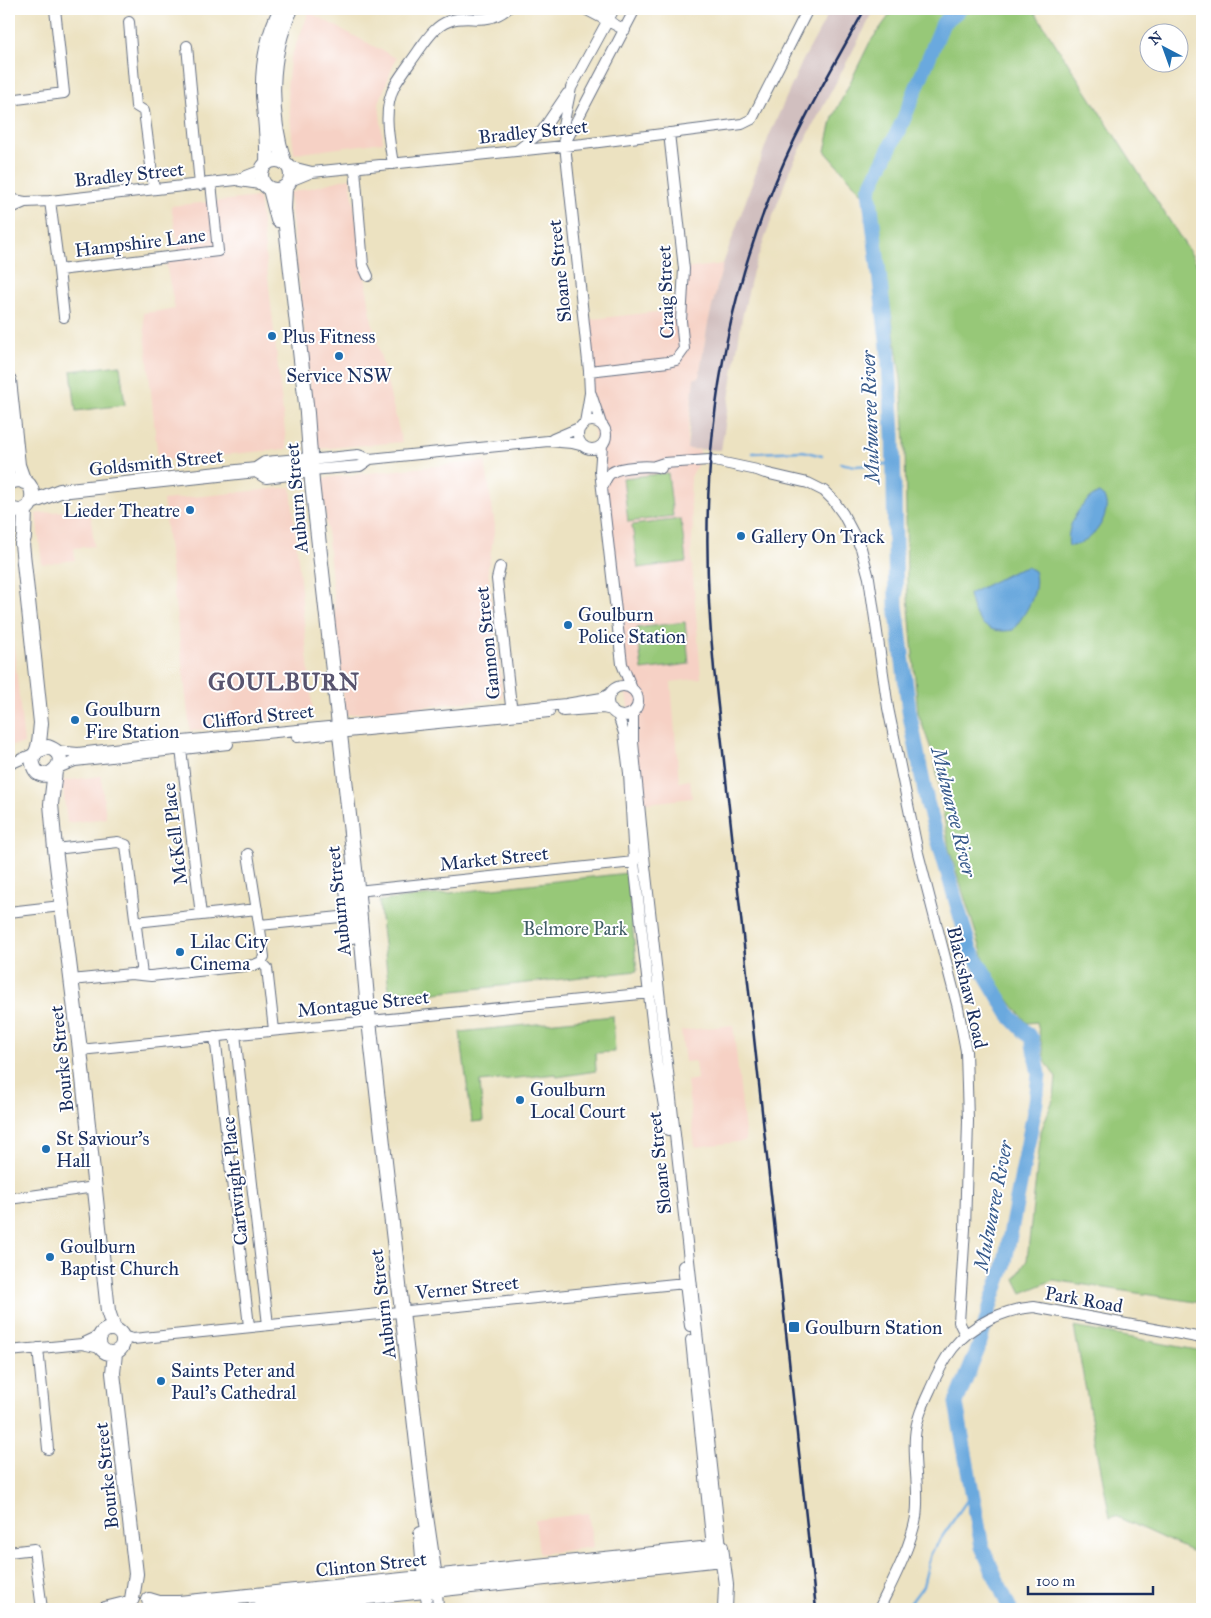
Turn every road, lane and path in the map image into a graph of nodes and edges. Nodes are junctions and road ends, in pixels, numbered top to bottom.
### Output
1 (55, 9) edge
2 (507, 9) edge
3 (585, 9) edge
4 (614, 9) edge
5 (635, 9) edge
6 (808, 9) edge
7 (283, 11) edge
8 (608, 21) junction
9 (129, 22) dead end
10 (625, 30) junction
11 (187, 46) dead end
12 (571, 88) junction
13 (9, 100) edge
14 (670, 133) junction
15 (565, 145) junction
16 (517, 151) junction
17 (286, 164) junction
18 (393, 164) junction
19 (264, 166) junction
20 (355, 168) junction
21 (312, 172) junction
22 (236, 180) junction
23 (211, 183) junction
24 (200, 184) junction
25 (287, 184) junction
26 (268, 187) junction
27 (154, 188) junction
28 (9, 199) edge
29 (50, 200) junction
30 (25, 202) junction
31 (9, 209) edge
32 (59, 270) junction
33 (368, 276) dead end
34 (64, 317) dead end
35 (589, 371) junction
36 (9, 380) edge
37 (590, 393) junction
38 (601, 424) junction
39 (583, 425) junction
40 (548, 441) junction
41 (602, 445) junction
42 (586, 447) junction
43 (602, 458) junction
44 (9, 459) edge
45 (308, 465) junction
46 (621, 468) junction
47 (600, 471) junction
48 (9, 474) edge
49 (9, 483) edge
50 (27, 484) junction
51 (602, 487) junction
52 (60, 491) junction
53 (20, 508) edge
54 (500, 566) dead end
55 (622, 664) junction
56 (632, 689) junction
57 (614, 691) junction
58 (512, 712) junction
59 (615, 712) junction
60 (633, 712) junction
61 (41, 723) junction
62 (336, 730) junction
63 (182, 746) junction
64 (164, 747) junction
65 (54, 750) junction
66 (36, 752) junction
67 (9, 764) edge
68 (57, 770) junction
69 (38, 771) junction
70 (51, 804) junction
71 (639, 804) junction
72 (55, 849) junction
73 (248, 854) dead end
74 (634, 862) junction
75 (357, 892) junction
76 (61, 906) junction
77 (257, 909) junction
78 (9, 912) edge
79 (201, 915) junction
80 (350, 916) junction
81 (136, 922) junction
82 (260, 925) junction
83 (653, 937) junction
84 (262, 962) junction
85 (142, 975) junction
86 (71, 980) junction
87 (650, 993) junction
88 (366, 1021) junction
89 (668, 1024) dead end
90 (274, 1030) junction
91 (235, 1034) junction
92 (215, 1036) junction
93 (665, 1040) junction
94 (80, 1050) junction
95 (95, 1187) junction
96 (9, 1199) edge
97 (685, 1283) junction
98 (399, 1312) junction
99 (268, 1325) junction
100 (249, 1326) junction
101 (965, 1334) junction
102 (1202, 1338) edge
103 (113, 1341) junction
104 (38, 1348) junction
105 (9, 1351) edge
106 (48, 1449) dead end
107 (9, 1552) edge
108 (717, 1553) junction
109 (598, 1565) junction
110 (136, 1574) junction
111 (430, 1577) junction
112 (726, 1586) junction
113 (431, 1591) junction
114 (150, 1603) edge
115 (129, 1604) edge
116 (290, 1608) edge
117 (42, 1609) edge
118 (105, 1609) edge
119 (257, 1609) edge
120 (427, 1609) edge
121 (438, 1609) edge
122 (720, 1609) edge
123 (725, 1609) edge
124 (730, 1609) edge
125 (879, 1609) edge

1 - 13 street
2 - 18 street
3 - 8 street
4 - 8 street
5 - 10 street
6 - 14 street, Bradley Street
7 - 17 main road
7 - 19 main road
8 - 10 street
8 - 12 street
9 - 27 street
10 - 15 street
11 - 24 street
12 - 15 street, Sloane Street
12 - 16 street
14 - 15 street, Bradley Street
14 - 35 street, Craig Street
15 - 16 street, Bradley Street
15 - 35 street, Sloane Street
16 - 18 street, Bradley Street
17 - 19 main road
17 - 21 street, Bradley Street
17 - 25 main road
18 - 20 street, Bradley Street
19 - 22 street, Bradley Street
19 - 26 main road
20 - 21 street, Bradley Street
20 - 33 street
21 - 25 street, Bradley Street
22 - 23 street, Bradley Street
22 - 26 street, Bradley Street
23 - 24 street, Bradley Street
23 - 32 street, Hampshire Lane
24 - 27 street, Bradley Street
25 - 26 main road
25 - 45 main road, Auburn Street
26 - 45 main road, Auburn Street
27 - 29 street, Bradley Street
28 - 30 street, Bradley Street
29 - 30 street, Bradley Street
29 - 32 street, Hampshire Lane
30 - 31 street, Bradley Street
32 - 34 street, Hampshire Lane
35 - 37 street, Sloane Street
36 - 50 main road
37 - 38 street, Sloane Street
37 - 39 street, Sloane Street
38 - 39 street
38 - 41 street
39 - 40 street, Goldsmith Street
39 - 42 street
40 - 42 street, Goldsmith Street
40 - 45 street, Goldsmith Street
41 - 42 street
41 - 43 street
42 - 47 street
43 - 46 street
43 - 47 street
44 - 48 main road
45 - 52 main road, Goldsmith Street
45 - 62 main road, Auburn Street
46 - 51 street
46 - 101 street, Blackshaw Road
47 - 51 street
49 - 50 main road, Goldsmith Street
50 - 52 main road, Goldsmith Street
50 - 53 main road
51 - 55 street
52 - 53 main road, Goldsmith Street
53 - 61 main road
54 - 58 street, Gannon Street
55 - 56 street
55 - 57 street
56 - 57 street
56 - 60 street
57 - 58 street, Clifford Street
57 - 59 street
58 - 59 street, Clifford Street
58 - 62 street, Clifford Street
59 - 60 street
59 - 74 street, Sloane Street
60 - 71 street, Sloane Street
61 - 65 main road
61 - 66 main road
62 - 63 street, Clifford Street
62 - 75 main road, Auburn Street
62 - 80 main road, Auburn Street
63 - 64 street, Clifford Street
63 - 79 street, McKell Place
64 - 65 street, Clifford Street
64 - 68 street, Clifford Street
65 - 66 main road
65 - 68 main road
66 - 67 street
66 - 69 main road
67 - 69 street
68 - 69 main road
68 - 70 main road, Bourke Street
69 - 70 main road, Bourke Street
70 - 72 main road, Bourke Street
71 - 74 street
71 - 83 street, Sloane Street
72 - 76 main road, Bourke Street
72 - 81 street
73 - 77 street
74 - 75 street, Market Street
74 - 87 street, Sloane Street
75 - 88 main road, Auburn Street
76 - 78 street
76 - 86 main road, Bourke Street
77 - 79 street
77 - 82 street
79 - 81 street
80 - 82 street
80 - 88 main road, Auburn Street
81 - 85 street
82 - 84 street
83 - 87 street
83 - 93 street, Sloane Street
84 - 85 street
84 - 90 street
85 - 86 street
86 - 94 main road, Bourke Street
87 - 88 street, Montague Street
87 - 97 street, Sloane Street
88 - 90 street, Montague Street
88 - 98 main road, Auburn Street
89 - 93 street
90 - 91 street, Montague Street
91 - 92 street, Montague Street
91 - 99 street, Cartwright Place
92 - 94 street, Montague Street
92 - 100 street, Cartwright Place
93 - 108 street, Sloane Street
94 - 95 main road, Bourke Street
95 - 96 street
95 - 103 main road, Bourke Street
97 - 98 street, Verner Street
97 - 108 street, Sloane Street
98 - 99 street, Verner Street
98 - 111 main road, Auburn Street
99 - 100 street, Verner Street
100 - 103 street, Verner Street
101 - 102 street, Park Road
101 - 125 street
103 - 104 street, Verner Street
103 - 110 main road, Bourke Street
104 - 105 street, Verner Street
104 - 106 street
107 - 117 street
108 - 109 main road, Clinton Street
108 - 112 main road, Sloane Street
108 - 122 main road, Sloane Street
109 - 111 main road, Clinton Street
109 - 113 main road, Clinton Street
110 - 114 main road, Bourke Street
110 - 115 main road, Bourke Street
111 - 113 main road, Auburn Street
111 - 114 main road, Clinton Street
112 - 123 main road, Sloane Street
112 - 124 street
113 - 116 main road, Clinton Street
113 - 120 street, Auburn Street
113 - 121 street, Auburn Street
114 - 115 main road, Clinton Street
115 - 118 main road
116 - 119 main road, Clinton Street

